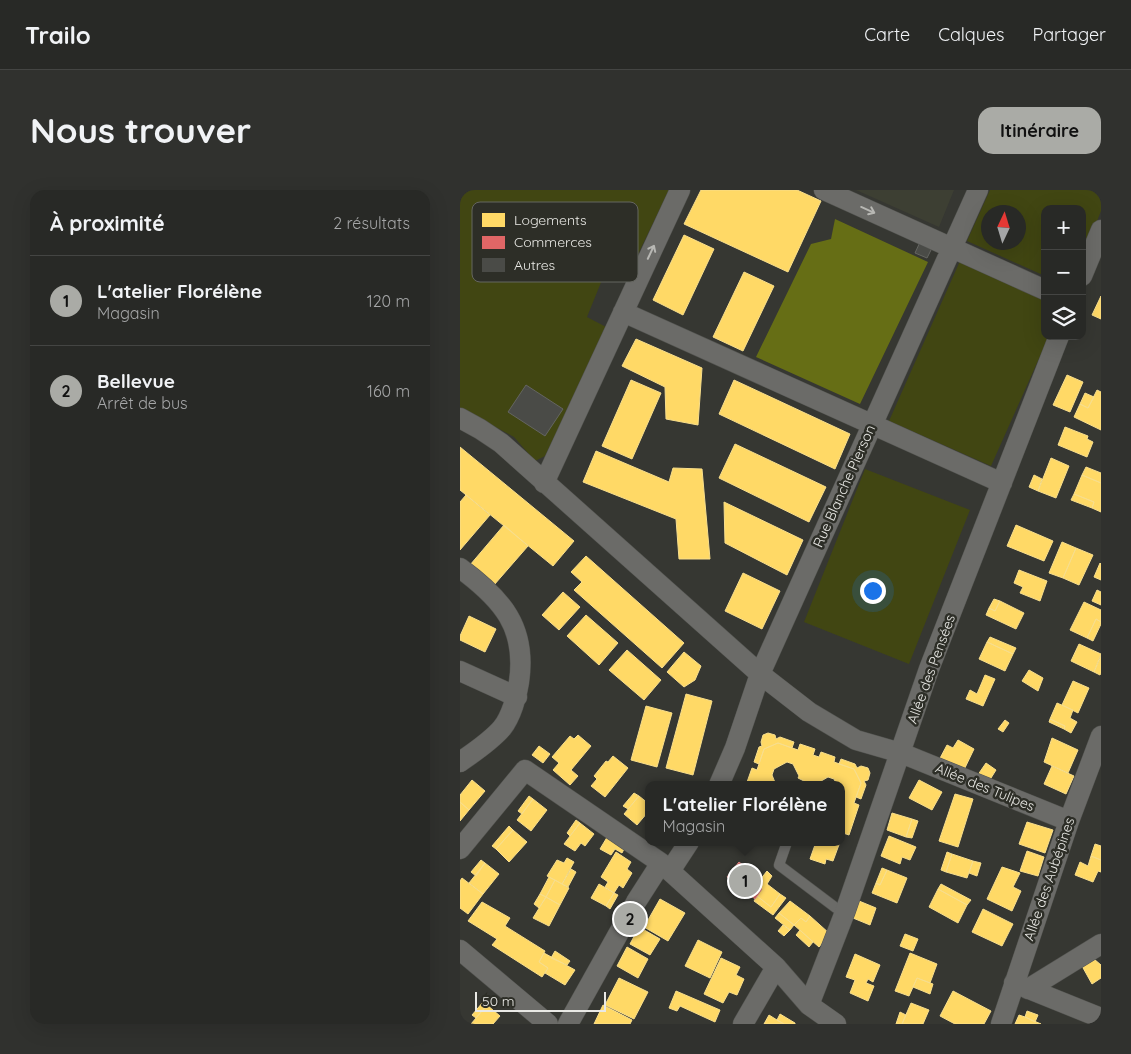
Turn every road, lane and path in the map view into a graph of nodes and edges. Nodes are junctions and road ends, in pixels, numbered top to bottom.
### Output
1 (680, 190) edge
2 (824, 190) edge
3 (978, 190) edge
4 (1101, 230) edge
5 (952, 248) junction
6 (1086, 266) edge
7 (638, 280) edge
8 (637, 282) edge
9 (1041, 288) edge
10 (623, 312) junction
11 (1056, 340) edge
12 (460, 418) edge
13 (872, 425) junction
14 (544, 483) junction
15 (1002, 483) junction
16 (460, 568) edge
17 (460, 671) edge
18 (760, 674) junction
19 (517, 697) junction
20 (1101, 736) edge
21 (901, 753) junction
22 (464, 755) edge
23 (721, 781) edge
24 (1069, 821) junction
25 (786, 846) edge
26 (460, 849) edge
27 (688, 849) edge
28 (665, 867) junction
29 (845, 912) junction
30 (1101, 944) edge
31 (460, 950) edge
32 (776, 967) junction
33 (1021, 986) junction
34 (809, 1005) junction
35 (1101, 1018) edge
36 (548, 1024) edge
37 (568, 1024) edge
38 (743, 1024) edge
39 (836, 1024) edge
40 (1001, 1024) edge

7 -> 1 street
2 -> 5 street
3 - 5 street, Rue Blanche Pierson
4 - 6 street
5 - 9 street
5 - 13 street, Rue Blanche Pierson
10 -> 8 street
10 - 13 street
10 - 14 street
11 - 15 street, Allée des Pensées
12 - 14 street, Allée des Tulipes
13 - 15 street
13 - 18 street, Rue Blanche Pierson
14 - 18 street, Allée des Tulipes
15 - 21 street, Allée des Pensées
16 - 19 street
17 - 19 street
18 - 21 street, Allée des Tulipes
18 - 23 street, Rue Blanche Pierson
19 - 22 street
20 - 24 street, Allée des Aubépines
21 - 24 street, Allée des Tulipes
21 - 29 street, Allée des Pensées
24 - 33 street, Allée des Aubépines
25 - 29 lane
26 - 28 street
27 - 28 street
28 - 32 street
28 - 37 street
29 - 34 street, Allée des Pensées
30 - 33 street
31 - 36 street
32 - 34 street
32 - 38 street
33 - 35 street
33 - 40 street, Allée des Aubépines
34 - 39 street

